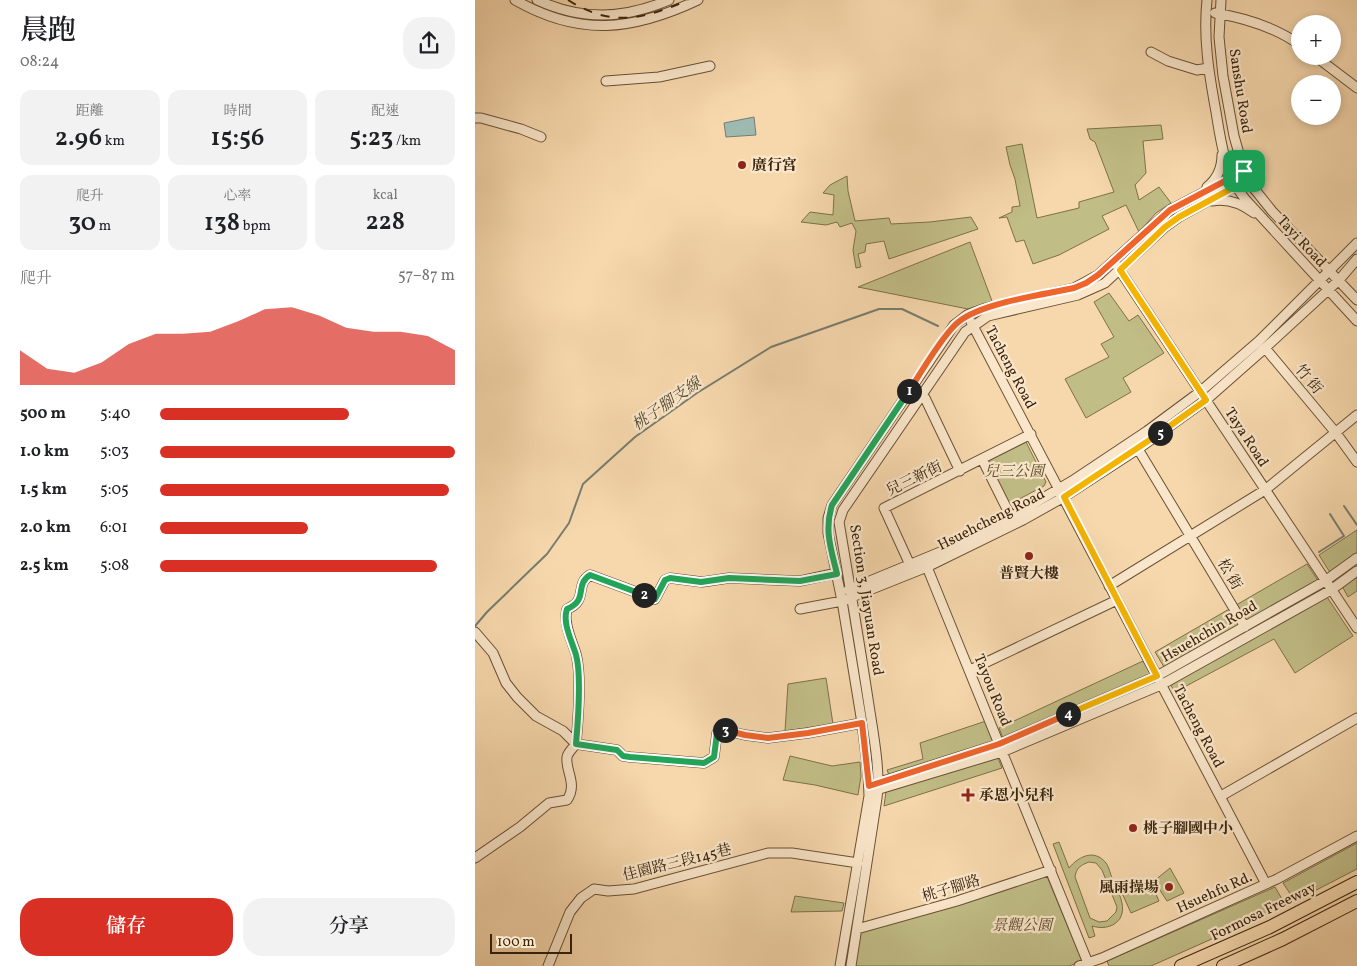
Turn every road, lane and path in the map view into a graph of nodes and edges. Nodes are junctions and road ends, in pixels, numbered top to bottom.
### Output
1 (515, 0) edge
2 (537, 0) edge
3 (669, 0) edge
4 (698, 0) edge
5 (1207, 0) edge
6 (1221, 0) edge
7 (1206, 12) junction
8 (1220, 14) junction
9 (1291, 39) edge
10 (1151, 52) dead end
11 (1327, 65) edge
12 (710, 66) dead end
13 (1208, 68) junction
14 (606, 81) dead end
15 (1357, 88) edge
16 (475, 118) edge
17 (1219, 131) junction
18 (541, 137) dead end
19 (1246, 175) junction
20 (1231, 176) junction
21 (1236, 186) junction
22 (1191, 199) junction
23 (1203, 204) junction
24 (1264, 220) junction
25 (1357, 243) edge
26 (1357, 259) edge
27 (1114, 261) junction
28 (1120, 270) junction
29 (1330, 271) junction
30 (1339, 280) junction
31 (1320, 281) junction
32 (1328, 289) junction
33 (1357, 300) edge
34 (967, 315) junction
35 (1357, 321) edge
36 (973, 325) junction
37 (1265, 348) junction
38 (1201, 391) junction
39 (925, 398) dead end
40 (1206, 400) junction
41 (1357, 415) edge
42 (1336, 433) junction
43 (1031, 434) junction
44 (1138, 449) junction
45 (982, 460) junction
46 (1357, 462) edge
47 (960, 471) junction
48 (1265, 490) junction
49 (1062, 493) junction
50 (1011, 517) junction
51 (1191, 536) junction
52 (1357, 558) edge
53 (910, 565) junction
54 (927, 567) junction
55 (1357, 571) edge
56 (837, 574) junction
57 (1325, 581) junction
58 (1109, 586) junction
59 (1331, 590) junction
60 (852, 593) junction
61 (841, 596) junction
62 (1117, 600) junction
63 (800, 608) dead end
64 (1245, 627) junction
65 (1357, 628) edge
66 (475, 632) edge
67 (970, 670) junction
68 (1159, 681) junction
69 (1357, 718) edge
70 (862, 723) junction
71 (576, 744) junction
72 (1001, 748) junction
73 (874, 788) junction
74 (1221, 796) junction
75 (1357, 836) edge
76 (475, 858) edge
77 (858, 863) junction
78 (1051, 870) junction
79 (1357, 882) edge
80 (1266, 884) junction
81 (1357, 901) edge
82 (857, 928) junction
83 (1088, 963) junction
84 (548, 966) edge
85 (840, 966) edge
86 (851, 966) edge
87 (1079, 966) edge
88 (1181, 966) edge
89 (1223, 966) edge

1 - 4 street
2 - 3 street
5 - 7 street, Sanshu Road
6 - 8 street, Sanshu Road
7 - 8 street
7 - 13 street, Sanshu Road
8 - 9 street
8 - 19 street, Sanshu Road
10 - 13 street
11 - 15 street
12 - 14 street
13 - 17 street, Sanshu Road
16 - 18 street
17 - 20 street, Sanshu Road
17 - 22 street
19 - 20 street
19 - 21 street, Section 3, Jiayuan Road
19 - 29 street, Tayi Road
20 - 21 street, Tayi Road
20 - 22 street
21 - 23 street, Section 3, Jiayuan Road
21 - 24 street, Tayi Road
22 - 27 street
23 - 24 street
23 - 28 street, Section 3, Jiayuan Road
24 - 31 street, Tayi Road
25 - 29 street, Hsuehcheng Road
26 - 30 street, Hsuehcheng Road
27 - 28 street, Taya Road
27 - 34 street
28 - 36 street, Section 3, Jiayuan Road
28 - 38 street, Taya Road
29 - 30 street, Tayi Road
29 - 31 street, Hsuehcheng Road
30 - 32 street, Hsuehcheng Road
30 - 33 street, Tayi Road
31 - 32 street, Tayi Road
31 - 38 street, Hsuehcheng Road
32 - 35 street, Tayi Road
32 - 37 street, Hsuehcheng Road
34 - 36 street, Tacheng Road
34 - 56 street, Section 3, Jiayuan Road
36 - 43 street, Tacheng Road
36 - 60 street, Section 3, Jiayuan Road
37 - 40 street, Hsuehcheng Road
37 - 42 street, 竹 街
38 - 40 street, Taya Road
38 - 49 street, Hsuehcheng Road
39 - 47 street, 兒三新街
40 - 44 street, Hsuehcheng Road
40 - 48 street, Taya Road
41 - 42 street
42 - 46 street, 竹 街
42 - 48 street
43 - 45 street, 兒三新街
43 - 49 street, Tacheng Road
44 - 49 street, Hsuehcheng Road
44 - 51 street, 松 街
45 - 47 street, 兒三新街
45 - 50 street
47 - 53 street, 兒三新街
48 - 51 street
48 - 57 street, Taya Road
49 - 50 street, Hsuehcheng Road
49 - 54 street, Hsuehcheng Road
49 - 58 street, Tacheng Road
50 - 53 street, Hsuehcheng Road
51 - 58 street
51 - 64 street, 松 街
52 - 57 street, Hsuehchin Road
53 - 60 street, Hsuehcheng Road
54 - 60 street, Hsuehcheng Road
54 - 67 street, Tayou Road
55 - 59 street, Hsuehchin Road
56 - 61 street, Section 3, Jiayuan Road
56 - 71 street
57 - 59 street, Taya Road
57 - 64 street, Hsuehchin Road
58 - 62 street, Tacheng Road
59 - 65 street, Taya Road
59 - 68 street, Hsuehchin Road
60 - 61 street, Hsuehcheng Road
60 - 73 street, Section 3, Jiayuan Road
61 - 63 street, Hsuehcheng Road
61 - 70 street, Section 3, Jiayuan Road
62 - 67 street
62 - 68 street, Tacheng Road
64 - 68 street, Hsuehchin Road
66 - 71 street
67 - 72 street, Tayou Road
68 - 72 street, Hsuehchin Road
68 - 74 street, Tacheng Road
69 - 74 street
70 - 71 street
70 - 73 street, Section 3, Jiayuan Road
71 - 76 street
72 - 73 street, Hsuehchin Road
72 - 78 street, Tayou Road
73 - 77 street, Section 3, Jiayuan Road
73 - 82 street, Section 3, Jiayuan Road
74 - 80 street, Tacheng Road
75 - 80 street, Hsuehfu Rd.
77 - 84 street, 佳園路三段145巷
77 - 85 street, Section 3, Jiayuan Road
78 - 82 street, 桃子腳路
78 - 83 street, Tayou Road
79 - 88 highway, Formosa Freeway
80 - 83 street, Hsuehfu Rd.
81 - 89 highway
82 - 86 street, Section 3, Jiayuan Road
83 - 87 street, Hsuehfu Rd.

